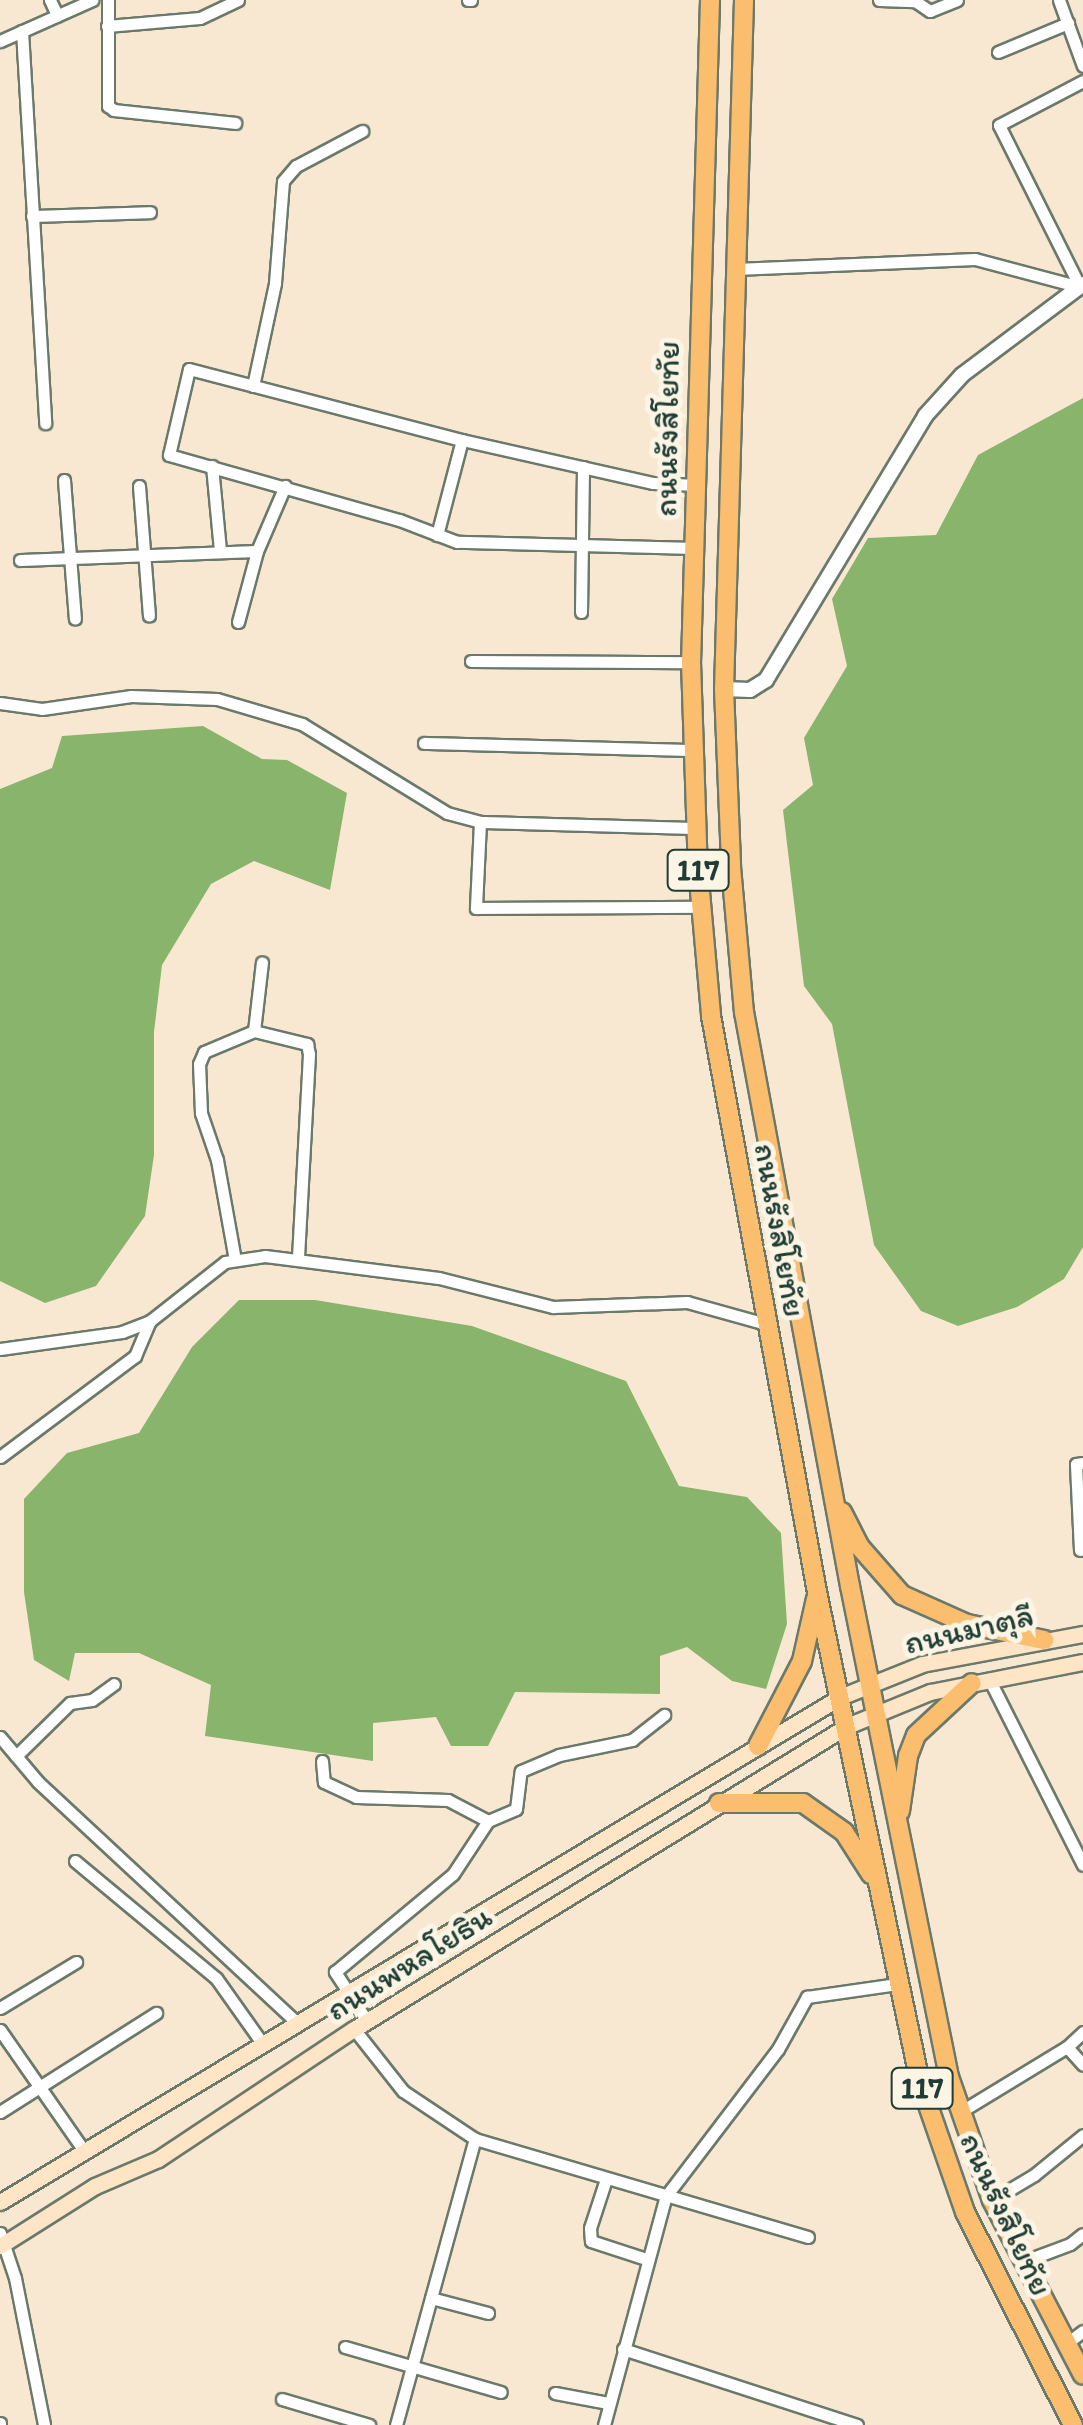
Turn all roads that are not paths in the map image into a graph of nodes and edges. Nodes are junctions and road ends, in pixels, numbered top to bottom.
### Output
1 (50, 0) edge
2 (92, 0) edge
3 (108, 0) edge
4 (238, 0) edge
5 (710, 0) edge
6 (744, 0) edge
7 (879, 0) edge
8 (957, 0) edge
9 (1059, 0) edge
10 (58, 15) junction
11 (1068, 24) junction
12 (107, 26) junction
13 (22, 31) junction
14 (0, 41) edge
15 (998, 52) dead end
16 (1083, 66) edge
17 (1083, 81) edge
18 (236, 124) dead end
19 (362, 131) dead end
20 (150, 212) dead end
21 (32, 216) junction
22 (735, 269) junction
23 (1081, 286) edge
24 (700, 341) junction
25 (732, 342) junction
26 (254, 386) junction
27 (45, 422) dead end
28 (462, 440) junction
29 (212, 466) junction
30 (583, 467) junction
31 (64, 480) dead end
32 (696, 484) junction
33 (138, 486) dead end
34 (286, 486) junction
35 (437, 534) junction
36 (585, 545) junction
37 (694, 548) junction
38 (220, 551) junction
39 (257, 551) junction
40 (144, 553) junction
41 (70, 557) junction
42 (20, 560) dead end
43 (582, 612) dead end
44 (149, 616) dead end
45 (75, 620) dead end
46 (238, 622) dead end
47 (471, 660) dead end
48 (691, 662) junction
49 (724, 690) junction
50 (0, 704) edge
51 (424, 743) dead end
52 (693, 750) junction
53 (480, 822) junction
54 (696, 828) junction
55 (702, 907) junction
56 (262, 962) dead end
57 (254, 1031) junction
58 (235, 1260) junction
59 (298, 1260) junction
60 (150, 1320) junction
61 (766, 1324) junction
62 (0, 1349) edge
63 (0, 1457) edge
64 (1083, 1463) edge
65 (832, 1494) junction
66 (1080, 1550) dead end
67 (817, 1592) junction
68 (1083, 1634) edge
69 (1044, 1640) junction
70 (1083, 1662) edge
71 (980, 1681) junction
72 (114, 1684) dead end
73 (869, 1684) junction
74 (840, 1697) junction
75 (874, 1711) junction
76 (664, 1715) dead end
77 (846, 1726) junction
78 (0, 1736) edge
79 (758, 1746) junction
80 (16, 1756) junction
81 (322, 1760) dead end
82 (719, 1803) junction
83 (488, 1821) junction
84 (898, 1832) junction
85 (75, 1861) dead end
86 (1083, 1865) edge
87 (877, 1882) junction
88 (76, 1962) dead end
89 (897, 1984) junction
90 (348, 1993) junction
91 (0, 2008) edge
92 (156, 2013) dead end
93 (297, 2023) junction
94 (360, 2025) junction
95 (0, 2030) edge
96 (1083, 2032) edge
97 (262, 2043) junction
98 (1066, 2048) junction
99 (1083, 2065) edge
100 (42, 2086) junction
101 (0, 2112) edge
102 (960, 2112) junction
103 (1083, 2135) edge
104 (475, 2139) junction
105 (84, 2151) junction
106 (606, 2178) junction
107 (666, 2196) junction
108 (992, 2200) junction
109 (0, 2202) edge
110 (1083, 2234) edge
111 (808, 2237) dead end
112 (2, 2240) edge
113 (646, 2259) junction
114 (1022, 2262) junction
115 (431, 2298) junction
116 (488, 2314) dead end
117 (1083, 2332) edge
118 (345, 2347) dead end
119 (1069, 2347) junction
120 (623, 2348) junction
121 (1045, 2364) junction
122 (411, 2368) junction
123 (1083, 2375) edge
124 (502, 2392) dead end
125 (554, 2392) dead end
126 (282, 2399) dead end
127 (608, 2403) junction
128 (1070, 2424) edge
129 (44, 2425) edge
130 (370, 2425) edge
131 (396, 2425) edge
132 (604, 2425) edge
133 (856, 2425) edge

1 - 10 street
2 - 10 street
3 - 12 street
4 - 12 street
5 - 24 main road, ถนนรังสิโยทัย / 117
6 - 22 main road, ถนนรังสิโยทัย / 117
7 - 8 street
9 - 11 street
10 - 13 street
11 - 15 street
11 - 16 street
12 - 18 street
13 - 14 street
13 - 21 street
17 - 23 street
19 - 26 street
20 - 21 street
21 - 27 street
22 - 23 street
22 - 25 main road, ถนนรังสิโยทัย / 117
23 - 49 street
24 - 25 main road
24 - 32 main road, ถนนรังสิโยทัย / 117
25 - 49 main road, ถนนรังสิโยทัย / 117
26 - 28 street
26 - 29 street
28 - 30 street
28 - 35 street
29 - 34 street
29 - 38 street
30 - 32 street
30 - 36 street
31 - 41 street
32 - 37 main road, ถนนรังสิโยทัย / 117
33 - 40 street
34 - 35 street
34 - 39 street
35 - 36 street
36 - 37 street
36 - 43 street
37 - 48 main road, ถนนรังสิโยทัย / 117
38 - 39 street
38 - 40 street
39 - 46 street
40 - 41 street
40 - 44 street
41 - 42 street
41 - 45 street
47 - 48 street
48 - 52 main road, ถนนรังสิโยทัย / 117
49 - 65 main road, ถนนรังสิโยทัย / 117
50 - 53 street
51 - 52 street
52 - 54 main road, ถนนรังสิโยทัย / 117
53 - 54 street
53 - 55 street
54 - 55 main road, ถนนรังสิโยทัย / 117
55 - 61 main road, ถนนรังสิโยทัย / 117
56 - 57 street
57 - 58 street
57 - 59 street
58 - 59 street
58 - 60 street
59 - 61 street
60 - 62 street
60 - 63 street
61 - 67 main road, ถนนรังสิโยทัย / 117
64 - 66 street
65 - 69 main road
65 - 73 main road, ถนนรังสิโยทัย / 117
67 - 74 main road, ถนนรังสิโยทัย / 117
67 - 79 main road
68 - 69 main road, ถนนมาตุลี
69 - 73 main road, ถนนมาตุลี
70 - 71 main road, ถนนมาตุลี
71 - 75 main road, ถนนมาตุลี
71 - 84 main road
71 - 86 street
72 - 80 street
73 - 74 main road, ถนนมาตุลี
73 - 75 main road, ถนนรังสิโยทัย / 117
74 - 77 main road, ถนนรังสิโยทัย / 117
74 - 79 main road, ถนนพหลโยธิน
75 - 77 main road, ถนนมาตุลี
75 - 84 main road, ถนนรังสิโยทัย / 117
76 - 83 street
77 - 82 main road, ถนนพหลโยธิน
77 - 87 main road, ถนนรังสิโยทัย / 117
78 - 80 street
79 - 90 main road, ถนนพหลโยธิน
80 - 93 street
81 - 83 street
82 - 87 main road
82 - 94 main road, ถนนพหลโยธิน
83 - 90 street
84 - 102 main road, ถนนรังสิโยทัย / 117
85 - 97 street
87 - 89 main road, ถนนรังสิโยทัย / 117
88 - 91 street
89 - 107 street
89 - 121 main road, ถนนรังสิโยทัย / 117
90 - 93 main road, ถนนพหลโยธิน
90 - 94 street
92 - 100 street
93 - 97 main road, ถนนพหลโยธิน
94 - 104 street
94 - 112 main road, ถนนพหลโยธิน
95 - 100 street
96 - 98 street
97 - 105 main road, ถนนพหลโยธิน
98 - 99 street
98 - 102 street
100 - 101 street
100 - 105 street
102 - 108 main road, ถนนรังสิโยทัย / 117
103 - 108 street
104 - 106 street
104 - 115 street
105 - 109 main road, ถนนพหลโยธิน
106 - 107 street
106 - 113 street
107 - 111 street
107 - 113 street
108 - 114 main road, ถนนรังสิโยทัย / 117
110 - 114 street
112 - 129 street
113 - 120 street
114 - 119 main road, ถนนรังสิโยทัย / 117
115 - 116 street
115 - 122 street
117 - 119 street
118 - 122 street
119 - 121 main road
119 - 123 main road, ถนนรังสิโยทัย / 117
120 - 127 street
120 - 133 street
121 - 128 main road, ถนนรังสิโยทัย / 117
122 - 124 street
122 - 131 street
125 - 127 street
126 - 130 street
127 - 132 street

